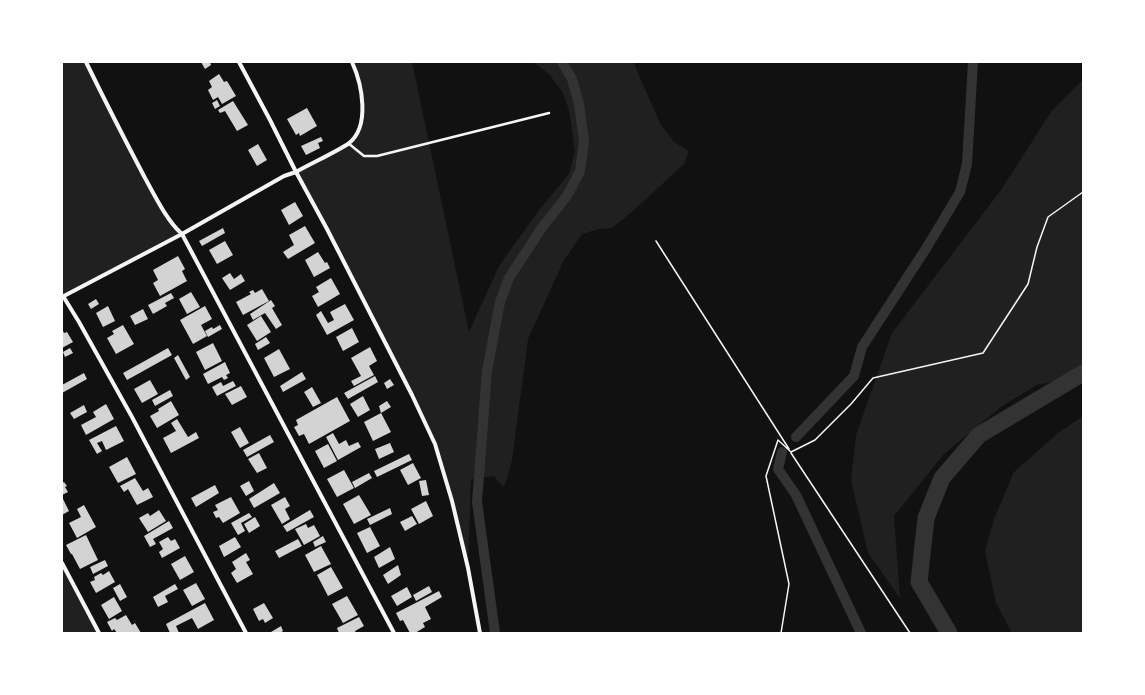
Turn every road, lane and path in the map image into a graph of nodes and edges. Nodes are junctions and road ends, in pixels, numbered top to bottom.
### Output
1 (86, 62) edge
2 (239, 62) edge
3 (352, 62) edge
4 (549, 113) dead end
5 (348, 143) junction
6 (296, 172) junction
7 (1083, 192) edge
8 (182, 234) junction
9 (656, 241) dead end
10 (62, 297) edge
11 (791, 452) junction
12 (62, 563) edge
13 (99, 633) edge
14 (246, 633) edge
15 (394, 633) edge
16 (480, 633) edge
17 (781, 633) edge
18 (910, 633) edge

1 - 8 street
2 - 6 street
3 - 5 street
4 - 5 lane
5 - 6 street
6 - 8 street
6 - 16 street
7 - 11 path
8 - 10 street
8 - 15 street
9 - 11 path
10 - 14 street
11 - 17 path
11 - 18 path
12 - 13 street

